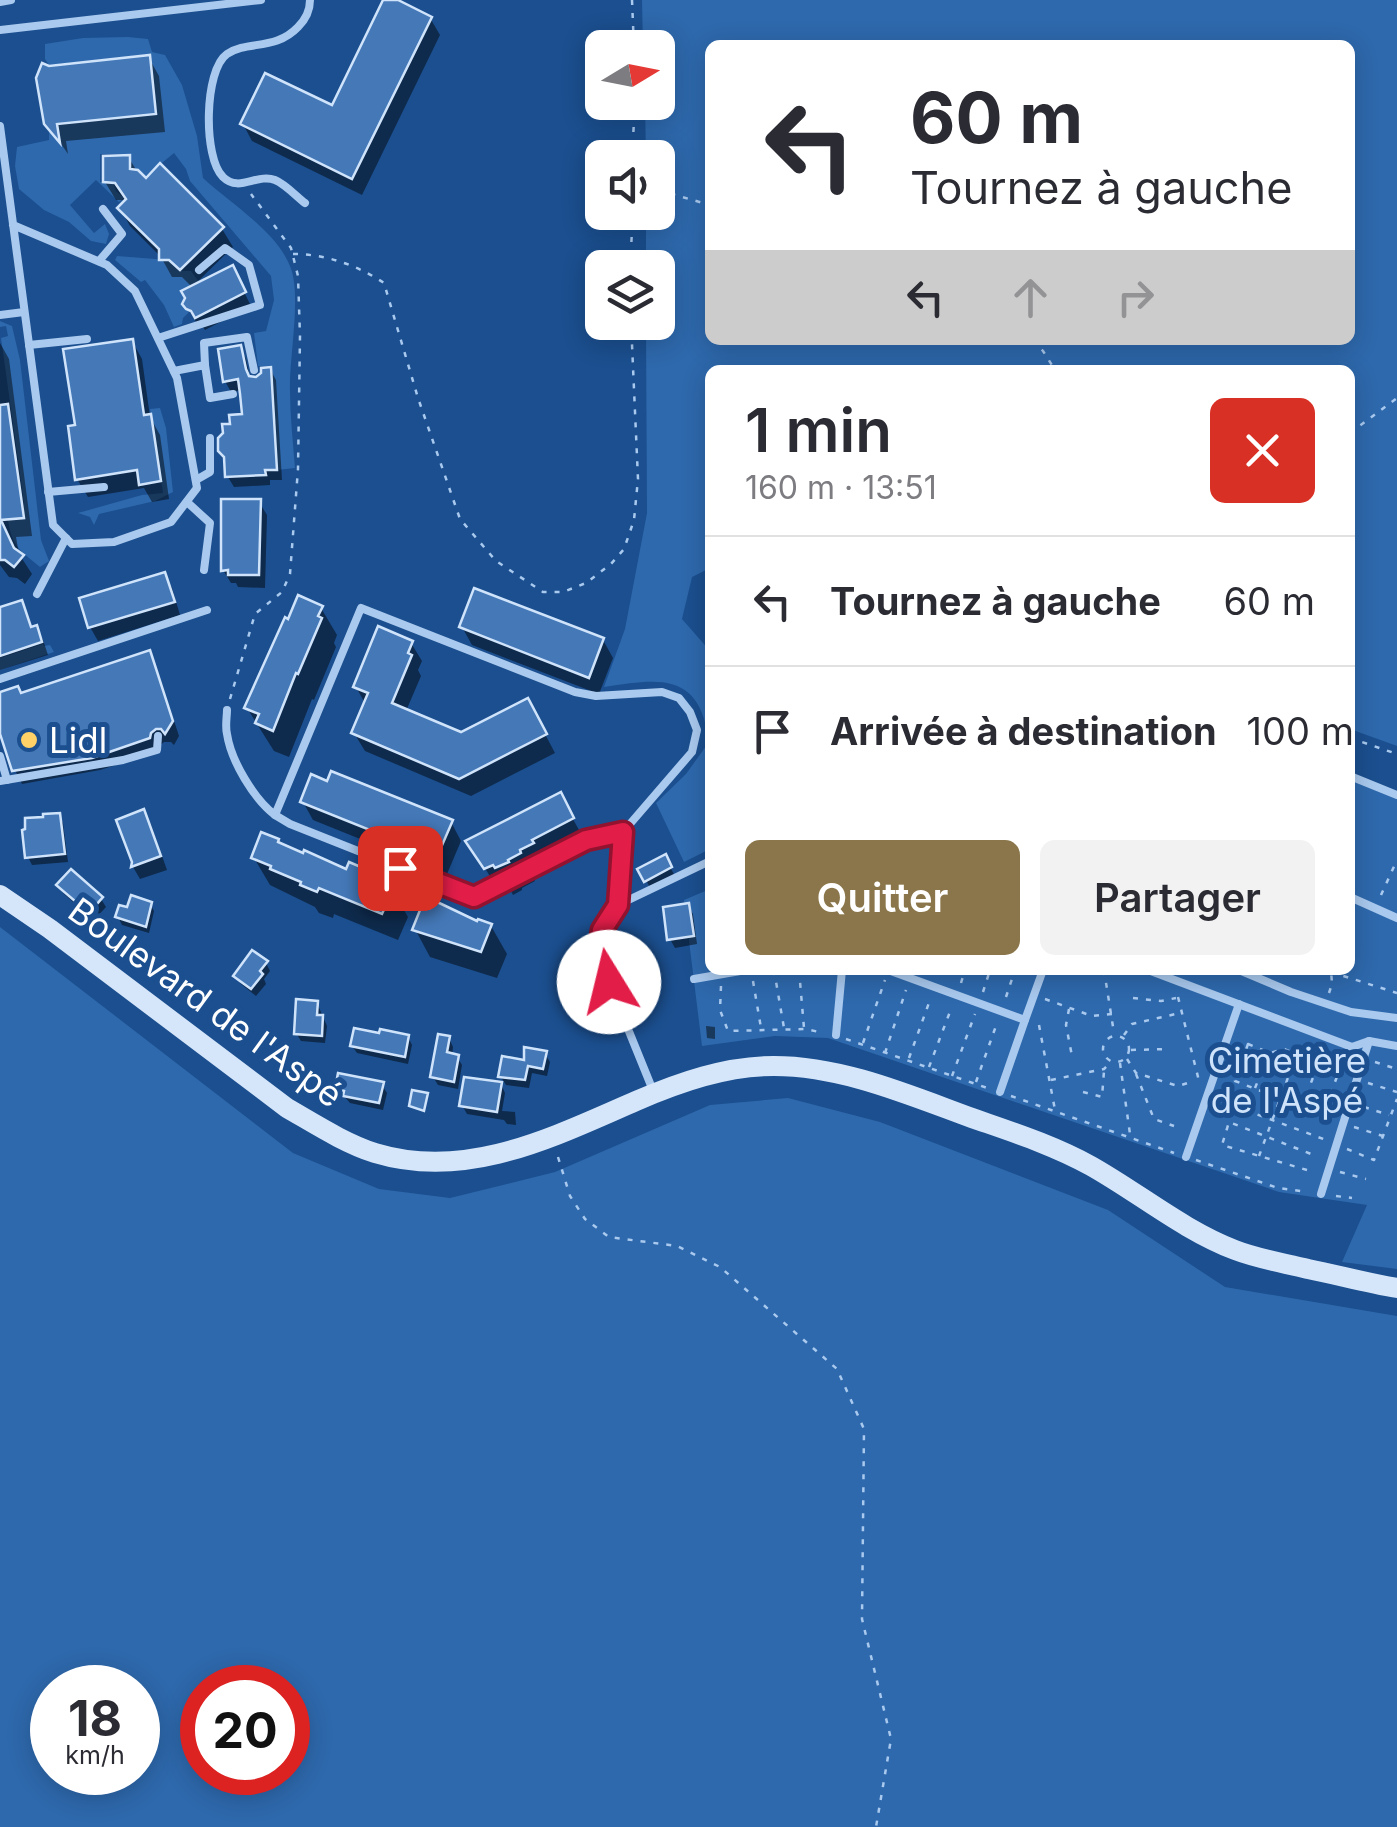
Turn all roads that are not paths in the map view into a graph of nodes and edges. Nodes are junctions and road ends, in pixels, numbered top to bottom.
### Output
1 (11, 0) edge
2 (310, 0) edge
3 (259, 1) edge
4 (0, 2) edge
5 (0, 30) edge
6 (0, 126) edge
7 (305, 203) dead end
8 (103, 209) dead end
9 (13, 225) junction
10 (99, 261) junction
11 (199, 270) dead end
12 (24, 312) junction
13 (0, 315) edge
14 (158, 338) junction
15 (86, 339) dead end
16 (29, 346) junction
17 (204, 366) junction
18 (254, 370) dead end
19 (174, 371) junction
20 (234, 394) dead end
21 (210, 438) dead end
22 (196, 480) junction
23 (104, 488) dead end
24 (48, 492) junction
25 (186, 502) junction
26 (66, 538) junction
27 (204, 570) dead end
28 (37, 594) dead end
29 (207, 610) dead end
30 (0, 679) edge
31 (227, 710) road end
32 (158, 736) dead end
33 (0, 756) edge
34 (1355, 778) edge
35 (4, 781) edge
36 (1397, 795) edge
37 (275, 815) junction
38 (623, 832) junction
39 (705, 863) edge
40 (0, 895) edge
41 (1355, 899) edge
42 (618, 905) junction
43 (1397, 918) edge
44 (716, 975) edge
45 (842, 975) edge
46 (902, 975) edge
47 (1041, 975) edge
48 (1161, 975) edge
49 (1252, 975) edge
50 (694, 979) dead end
51 (1239, 1004) junction
52 (1397, 1018) edge
53 (1026, 1020) junction
54 (836, 1035) road end
55 (1369, 1040) junction
56 (1397, 1046) edge
57 (1000, 1092) road end
58 (654, 1093) junction
59 (1186, 1157) road end
60 (1320, 1194) road end
61 (1397, 1288) edge

1 - 4 lane
2 - 7 lane
3 - 5 lane
6 - 9 lane
8 - 10 lane
9 - 10 lane
9 - 12 lane
10 - 14 lane
11 - 14 lane
12 - 13 lane
12 - 16 lane
14 - 19 lane
15 - 16 lane
16 - 24 lane
17 - 18 lane
17 - 19 lane
17 - 20 lane
19 - 22 lane
21 - 22 lane
22 - 25 lane
23 - 24 lane
24 - 26 lane
25 - 26 lane
25 - 27 lane
26 - 28 lane
29 - 30 lane
31 - 37 lane
32 - 35 lane
33 - 35 lane
34 - 36 lane
37 - 38 lane
37 - 38 lane
38 - 42 lane
39 - 42 lane
40 - 58 main road, Boulevard de l'Aspé
41 - 43 lane
42 - 58 lane
44 - 50 lane
45 - 54 lane
46 - 53 lane
47 - 53 lane
48 - 51 lane
49 - 52 lane
51 - 55 lane
51 - 59 lane
53 - 57 lane
55 - 56 lane
55 - 60 lane
58 - 61 main road, Boulevard de l'Aspé

